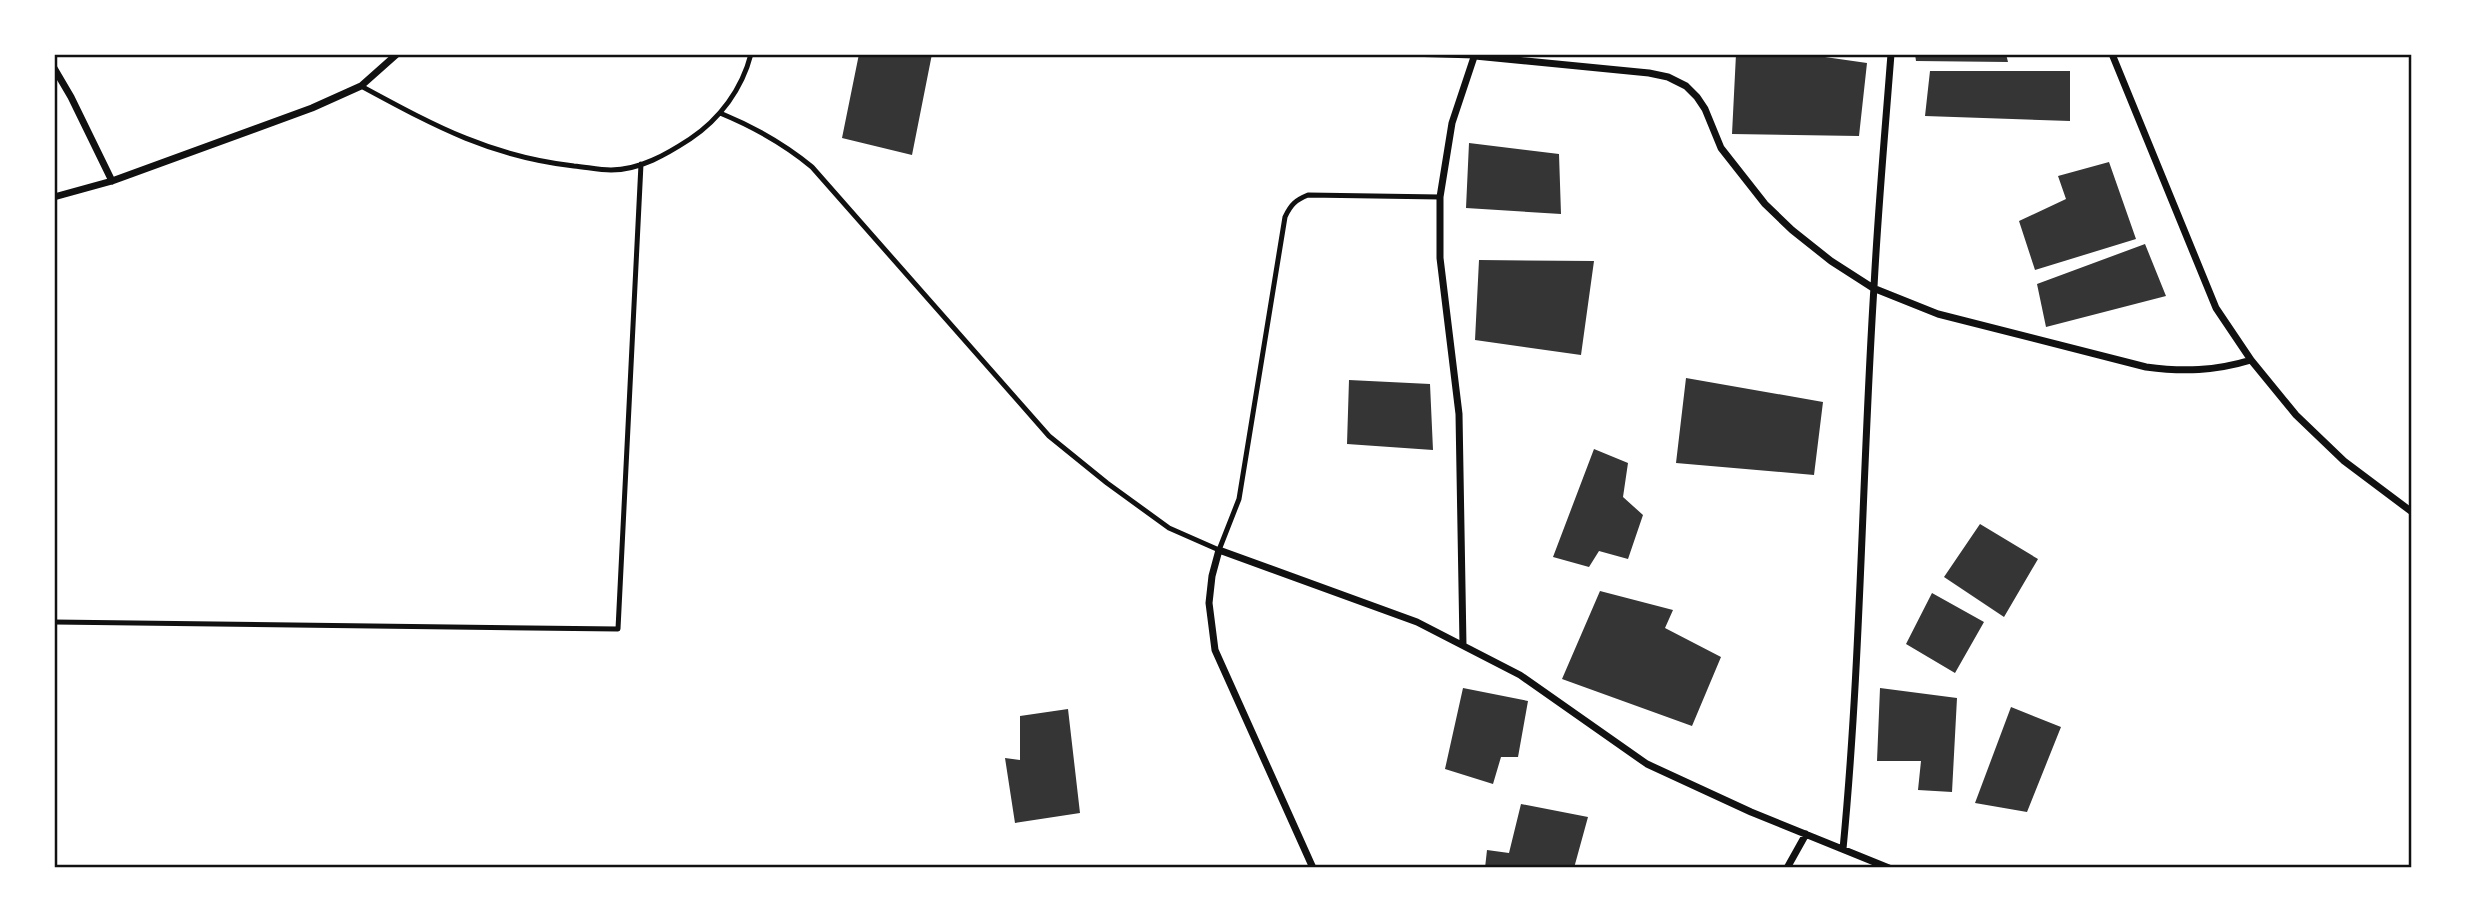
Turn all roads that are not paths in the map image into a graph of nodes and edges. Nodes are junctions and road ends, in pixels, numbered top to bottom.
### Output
1 (397, 54) edge
2 (751, 54) edge
3 (1407, 54) edge
4 (1891, 54) edge
5 (2112, 54) edge
6 (1475, 55) edge
7 (54, 68) edge
8 (361, 86) junction
9 (720, 113) junction
10 (642, 164) junction
11 (112, 180) junction
12 (54, 197) edge
13 (1440, 197) junction
14 (1874, 288) junction
15 (2251, 360) junction
16 (2412, 512) edge
17 (1219, 550) junction
18 (54, 622) edge
19 (1463, 645) junction
20 (1805, 834) junction
21 (1843, 849) junction
22 (1313, 868) edge
23 (1787, 868) edge
24 (1889, 868) edge

1 - 8 street
2 - 9 lane
3 - 6 lane
4 - 14 street
5 - 15 street
6 - 13 street
6 - 14 street
7 - 11 street
8 - 10 lane
8 - 11 street
9 - 10 lane
9 - 17 lane
10 - 18 lane
11 - 12 street
13 - 17 lane
13 - 19 street
14 - 15 street
14 - 21 street
15 - 16 street
17 - 19 street
17 - 22 street
19 - 20 street
20 - 21 street
20 - 23 street
21 - 24 street

